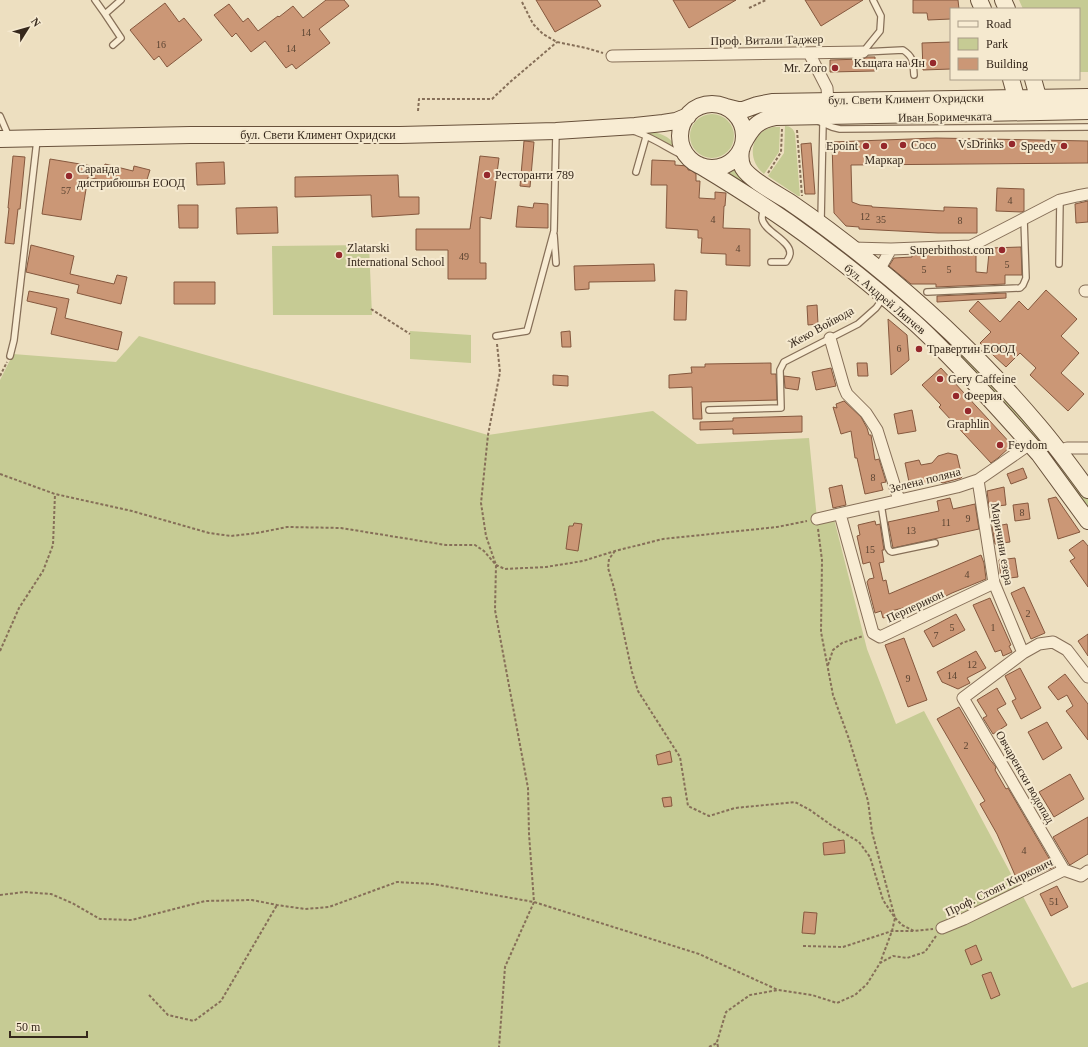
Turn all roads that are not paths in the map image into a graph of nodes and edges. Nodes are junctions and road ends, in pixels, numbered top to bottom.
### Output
1 (95, 0) edge
2 (121, 0) edge
3 (873, 0) edge
4 (105, 14) junction
5 (113, 45) dead end
6 (863, 52) junction
7 (809, 53) junction
8 (612, 56) road end
9 (914, 75) dead end
10 (1011, 80) edge
11 (1033, 80) edge
12 (1016, 97) junction
13 (1038, 97) junction
14 (1088, 97) edge
15 (828, 101) junction
16 (726, 107) junction
17 (1088, 111) edge
18 (1019, 113) junction
19 (1040, 113) junction
20 (0, 116) edge
21 (688, 116) junction
22 (801, 123) junction
23 (823, 123) junction
24 (1088, 127) edge
25 (556, 132) junction
26 (641, 132) junction
27 (5, 138) edge
28 (38, 138) junction
29 (742, 147) junction
30 (691, 157) junction
31 (636, 172) dead end
32 (1088, 194) edge
33 (1060, 200) junction
34 (764, 206) junction
35 (1024, 219) junction
36 (821, 224) junction
37 (554, 231) junction
38 (852, 248) junction
39 (891, 248) junction
40 (771, 262) dead end
41 (556, 263) dead end
42 (1058, 264) dead end
43 (879, 270) junction
44 (927, 292) dead end
45 (884, 297) junction
46 (496, 336) road end
47 (830, 338) junction
48 (10, 356) road end
49 (709, 410) dead end
50 (1030, 444) junction
51 (1088, 448) edge
52 (1059, 451) junction
53 (978, 480) junction
54 (1088, 490) edge
55 (899, 500) junction
56 (881, 504) junction
57 (840, 514) junction
58 (817, 519) road end
59 (1088, 521) edge
60 (935, 543) dead end
61 (994, 583) junction
62 (1023, 653) junction
63 (1088, 677) edge
64 (1064, 870) junction
65 (1088, 871) edge
66 (942, 928) road end

1 - 4 lane
2 - 4 lane
3 - 6 lane
4 - 5 lane
6 - 7 street, Проф. Витали Таджер
6 - 9 lane
7 - 8 street, Проф. Витали Таджер
7 - 15 street
10 - 12 main road
11 - 13 main road
12 - 13 main road, бул. Свети Климент Охридски
12 - 15 main road, бул. Свети Климент Охридски
12 - 18 main road
13 - 14 main road, бул. Свети Климент Охридски
13 - 19 main road
15 - 16 main road, бул. Свети Климент Охридски
16 - 21 main road
16 - 29 main road
17 - 19 main road, бул. Свети Климент Охридски
18 - 19 main road, бул. Свети Климент Охридски
18 - 22 main road, бул. Свети Климент Охридски
20 - 27 lane
21 - 26 main road, бул. Свети Климент Охридски
21 - 30 main road
22 - 23 lane, Иван Боримечката
22 - 29 main road, бул. Свети Климент Охридски
23 - 24 lane, Иван Боримечката
23 - 36 lane
25 - 26 main road, бул. Свети Климент Охридски
25 - 28 main road, бул. Свети Климент Охридски
25 - 37 lane
26 - 30 main road, бул. Свети Климент Охридски
26 - 31 lane
27 - 28 main road, бул. Свети Климент Охридски
28 - 48 lane
29 - 30 main road
29 - 36 main road, бул. Андрей Ляпчев
30 - 34 main road, бул. Андрей Ляпчев
32 - 33 street
33 - 35 street
33 - 42 lane
34 - 40 lane
34 - 45 main road, бул. Андрей Ляпчев
35 - 39 street
35 - 44 lane
36 - 38 main road, бул. Андрей Ляпчев
37 - 41 lane
37 - 46 lane
38 - 39 street
38 - 43 main road, бул. Андрей Ляпчев
39 - 43 street
43 - 52 main road, бул. Андрей Ляпчев
45 - 47 lane, Жеко Войвода
45 - 50 main road, бул. Андрей Ляпчев
47 - 49 lane, Жеко Войвода
47 - 55 street
50 - 53 street, Зелена поляна
50 - 59 main road, бул. Андрей Ляпчев
51 - 52 street
52 - 54 main road, бул. Андрей Ляпчев
53 - 55 street, Зелена поляна
53 - 61 street, Маричини езера
55 - 56 street, Зелена поляна
56 - 57 street, Зелена поляна
56 - 60 lane
57 - 58 street, Зелена поляна
57 - 61 street, Перперикон
61 - 62 street, Маричини езера
62 - 63 street
62 - 64 street, Овчаренски водопад
64 - 65 street, Проф. Стоян Киркович
64 - 66 street, Проф. Стоян Киркович

